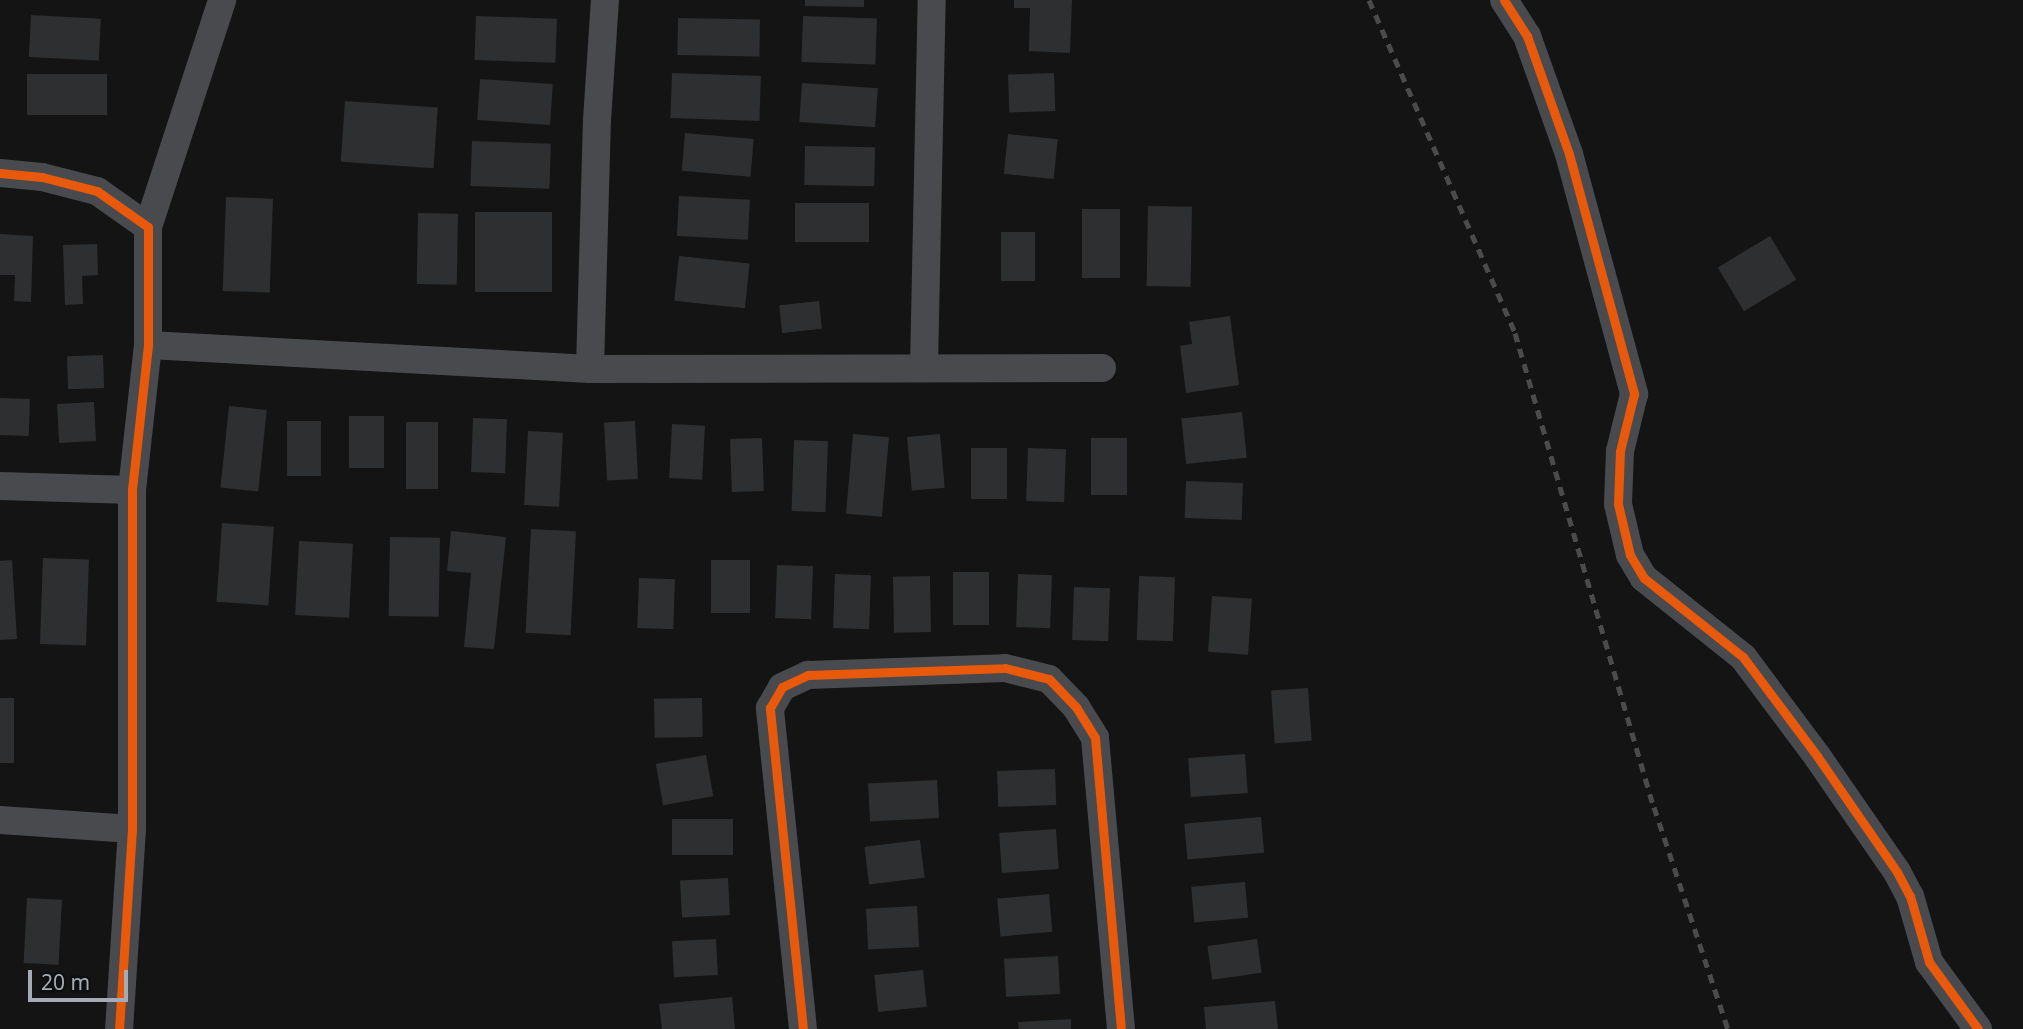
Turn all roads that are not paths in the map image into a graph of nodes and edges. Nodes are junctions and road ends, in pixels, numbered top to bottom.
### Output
1 (222, 0) edge
2 (605, 0) edge
3 (933, 0) edge
4 (1504, 0) edge
5 (0, 173) edge
6 (148, 227) junction
7 (148, 345) junction
8 (924, 367) junction
9 (1102, 368) dead end
10 (590, 369) junction
11 (0, 486) edge
12 (132, 490) junction
13 (0, 820) edge
14 (132, 829) junction
15 (119, 1029) edge
16 (803, 1029) edge
17 (1121, 1029) edge
18 (1978, 1029) edge

1 - 6 street
2 - 10 street
3 - 8 street
4 - 18 street
5 - 6 street
6 - 7 street
7 - 10 street
7 - 12 street
8 - 9 street
8 - 10 street
11 - 12 street
12 - 14 street
13 - 14 street
14 - 15 street
16 - 17 street

